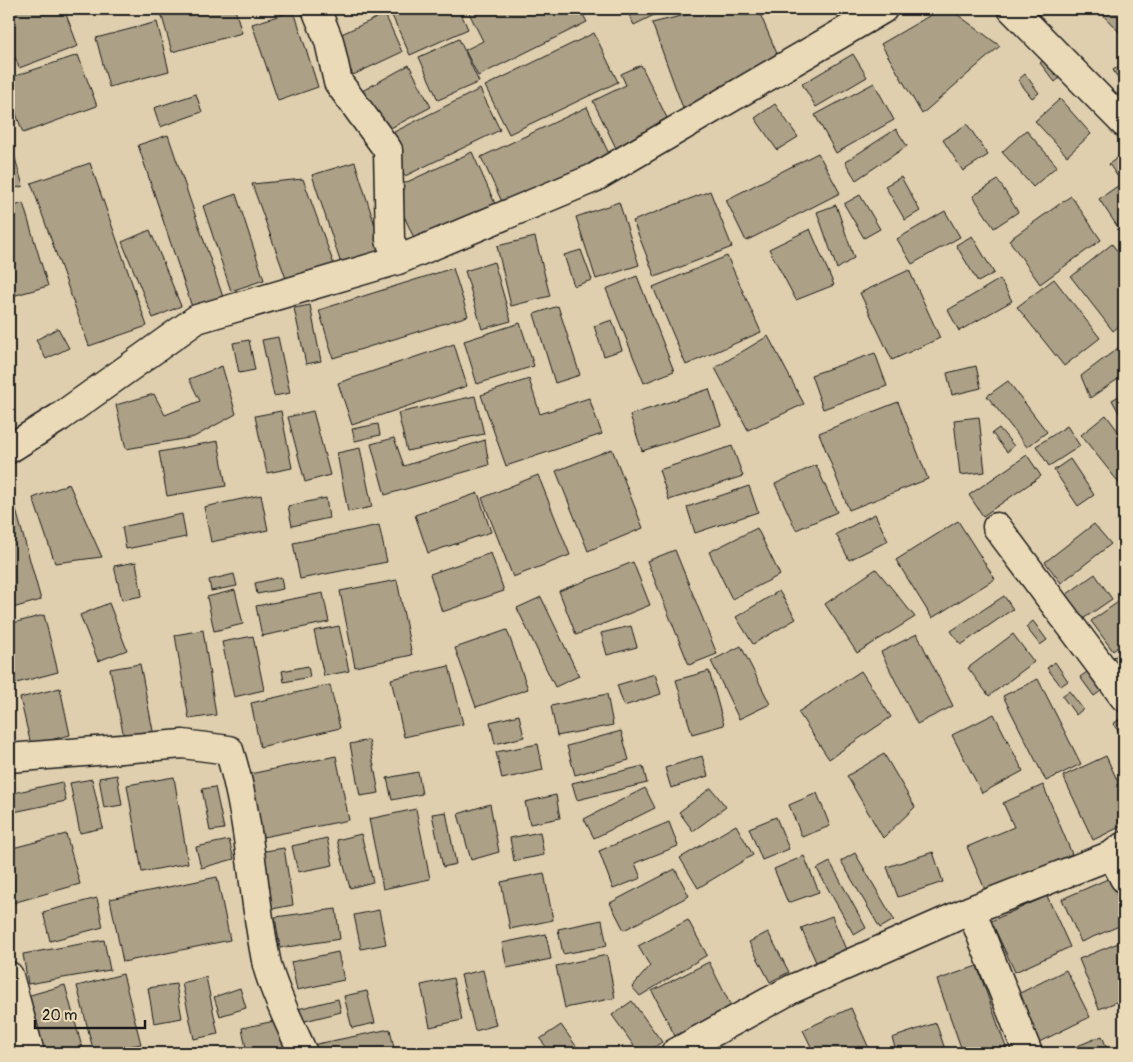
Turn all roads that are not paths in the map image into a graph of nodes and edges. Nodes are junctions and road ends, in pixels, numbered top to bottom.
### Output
1 (316, 9) edge
2 (883, 9) edge
3 (1012, 9) edge
4 (1124, 123) edge
5 (398, 260) junction
6 (9, 449) edge
7 (997, 526) dead end
8 (1124, 697) edge
9 (9, 758) edge
10 (1120, 860) edge
11 (971, 910) junction
12 (9, 976) edge
13 (30, 1053) edge
14 (303, 1053) edge
15 (675, 1053) edge
16 (1028, 1053) edge

1 - 5 street
2 - 5 street
3 - 4 street
5 - 6 street
7 - 8 street
9 - 14 street
10 - 11 street
11 - 15 street
11 - 16 street
12 - 13 street

